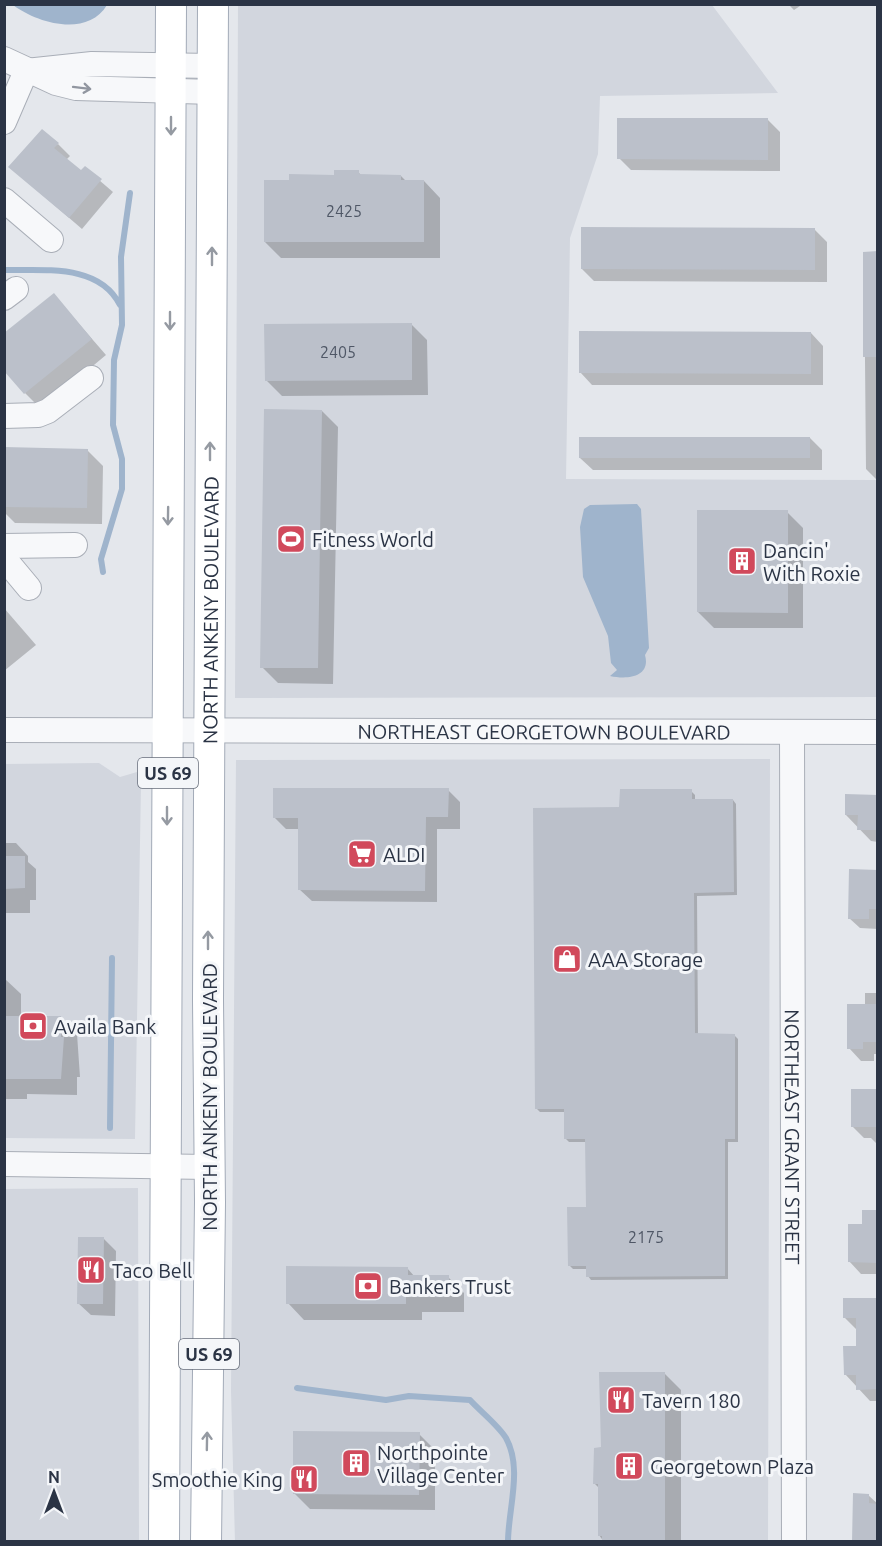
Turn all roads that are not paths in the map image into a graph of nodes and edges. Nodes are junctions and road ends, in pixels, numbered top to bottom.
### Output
1 (171, 4) edge
2 (213, 4) edge
3 (4, 59) edge
4 (26, 71) junction
5 (172, 78) junction
6 (213, 79) junction
7 (4, 122) edge
8 (4, 200) edge
9 (51, 240) dead end
10 (91, 378) dead end
11 (4, 416) edge
12 (75, 545) dead end
13 (4, 546) edge
14 (4, 558) edge
15 (29, 588) dead end
16 (4, 730) edge
17 (168, 731) junction
18 (210, 731) junction
19 (792, 732) junction
20 (878, 732) edge
21 (4, 1164) edge
22 (166, 1165) junction
23 (209, 1167) junction
24 (164, 1542) edge
25 (206, 1542) edge
26 (794, 1542) edge

1 - 5 main road, US 69
2 - 6 main road, NORTH ANKENY BOULEVARD / US 69
3 - 4 street
4 - 5 street
4 - 7 street
5 - 6 street
5 -> 17 main road, US 69
18 -> 6 main road, NORTH ANKENY BOULEVARD / US 69
8 - 9 street
10 - 11 street
12 - 13 street
14 - 15 street
16 - 17 street, NORTHEAST GEORGETOWN BOULEVARD
17 - 18 street, NORTHEAST GEORGETOWN BOULEVARD
17 -> 22 main road, US 69
18 - 19 street, NORTHEAST GEORGETOWN BOULEVARD
23 -> 18 main road, NORTH ANKENY BOULEVARD / US 69
19 - 20 street, NORTHEAST GEORGETOWN BOULEVARD
19 - 26 street, NORTHEAST GRANT STREET
21 - 22 street
22 - 23 street
22 - 24 main road, US 69
25 -> 23 main road, NORTH ANKENY BOULEVARD / US 69

